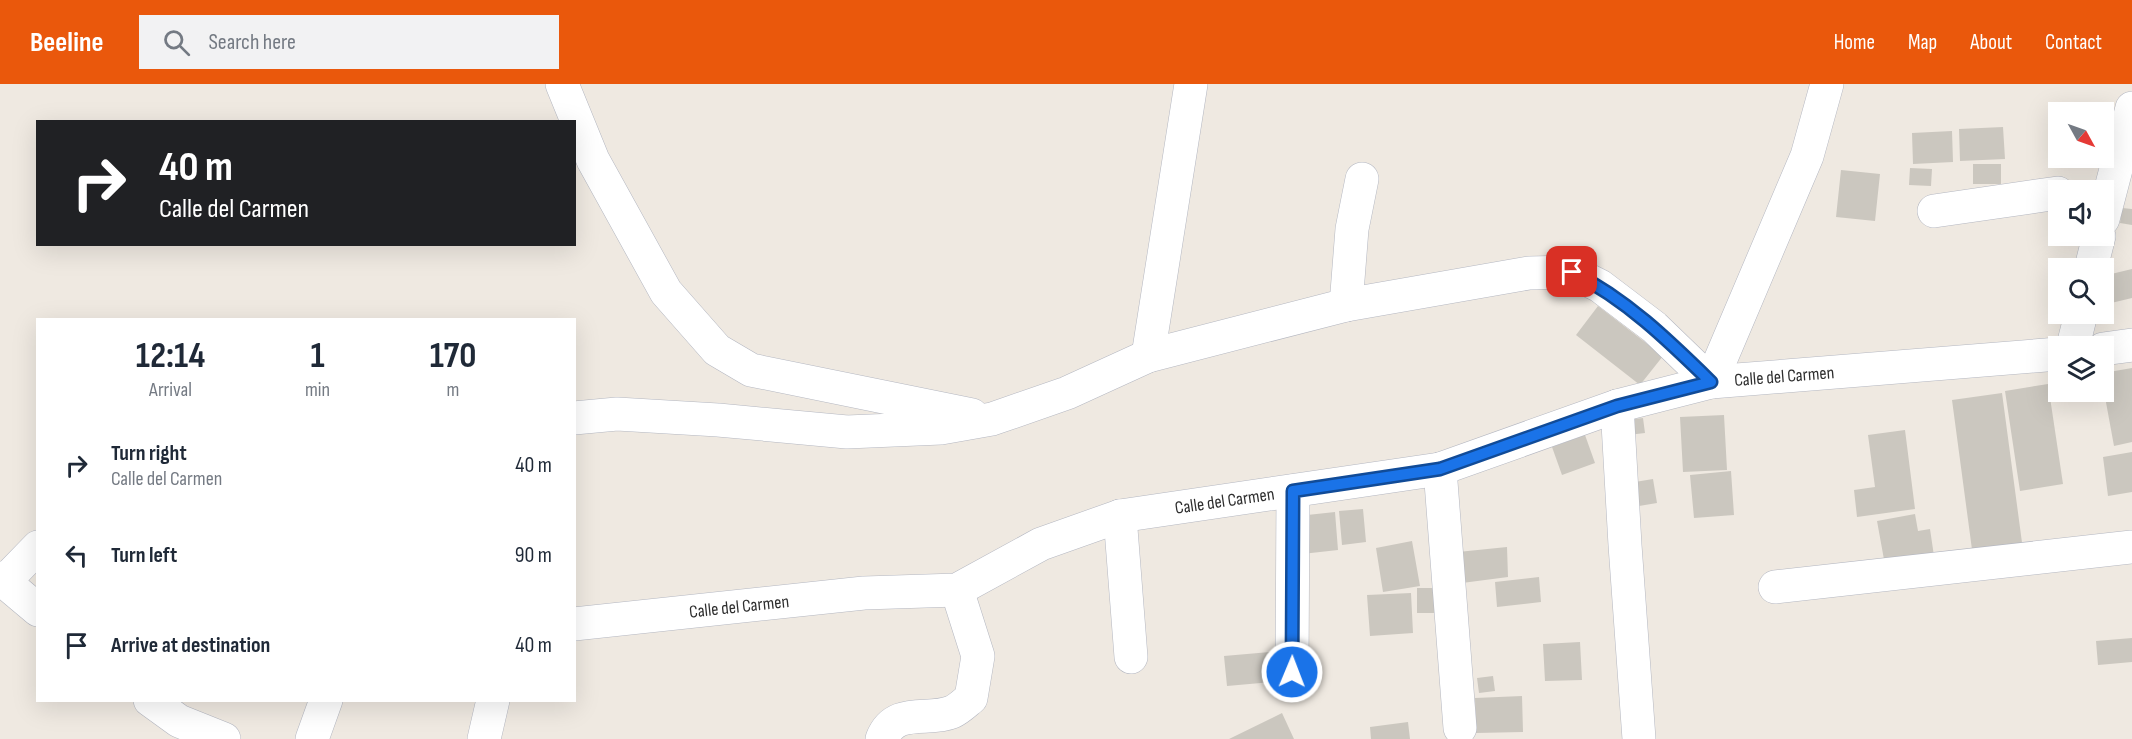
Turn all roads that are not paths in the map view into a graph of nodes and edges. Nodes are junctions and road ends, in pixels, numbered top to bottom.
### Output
1 (562, 84) edge
2 (1191, 84) edge
3 (1827, 84) edge
4 (2132, 108) edge
5 (1362, 179) dead end
6 (2112, 180) edge
7 (2048, 194) edge
8 (1934, 211) dead end
9 (1346, 305) junction
10 (2132, 345) edge
11 (2114, 347) edge
12 (2048, 355) edge
13 (1148, 357) junction
14 (1711, 382) junction
15 (1617, 406) junction
16 (576, 418) edge
17 (992, 419) junction
18 (1440, 469) junction
19 (1293, 491) junction
20 (1120, 516) junction
21 (2132, 547) edge
22 (36, 549) edge
23 (2, 580) edge
24 (1775, 587) dead end
25 (957, 590) junction
26 (36, 608) edge
27 (576, 624) edge
28 (1131, 657) dead end
29 (1292, 672) dead end
30 (151, 702) edge
31 (325, 702) edge
32 (493, 702) edge
33 (1460, 728) dead end
34 (171, 730) edge
35 (224, 739) edge
36 (312, 739) edge
37 (484, 739) edge
38 (882, 739) edge
39 (1639, 739) edge

1 - 17 street
2 - 13 street
3 - 14 street
4 - 6 street
5 - 9 street
7 - 8 street
9 - 13 street
9 - 14 street
10 - 11 street
12 - 14 street, Calle del Carmen
13 - 17 street
14 - 15 street, Calle del Carmen
15 - 18 street, Calle del Carmen
15 - 39 street
16 - 17 street
18 - 19 street, Calle del Carmen
18 - 33 street
19 - 20 street, Calle del Carmen
19 - 29 street
20 - 25 street, Calle del Carmen
20 - 28 street
21 - 24 street
22 - 23 street
23 - 26 street
25 - 27 street, Calle del Carmen
25 - 38 street
30 - 34 street
31 - 36 street
32 - 37 street
34 - 35 street

